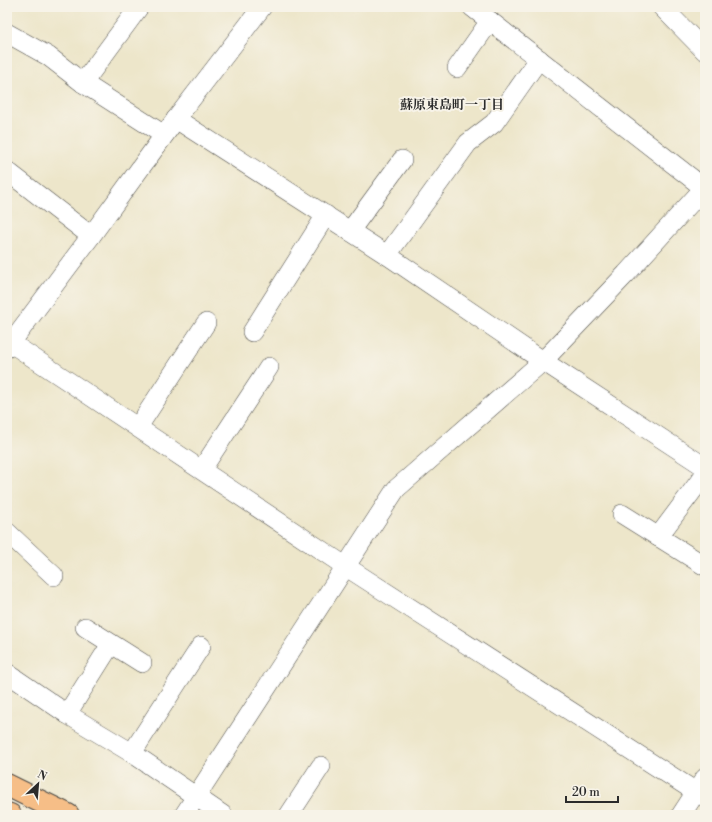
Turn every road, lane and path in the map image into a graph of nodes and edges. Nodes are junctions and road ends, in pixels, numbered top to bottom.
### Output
1 (139, 7) edge
2 (262, 7) edge
3 (472, 7) edge
4 (662, 7) edge
5 (490, 21) junction
6 (7, 33) edge
7 (705, 52) edge
8 (539, 59) junction
9 (457, 68) dead end
10 (83, 83) junction
11 (176, 119) junction
12 (164, 135) junction
13 (402, 160) dead end
14 (7, 171) edge
15 (705, 188) edge
16 (326, 215) junction
17 (350, 231) junction
18 (91, 236) junction
19 (387, 255) junction
20 (206, 323) dead end
21 (252, 332) dead end
22 (9, 346) edge
23 (543, 361) junction
24 (269, 367) dead end
25 (138, 426) junction
26 (705, 467) edge
27 (202, 470) junction
28 (705, 474) edge
29 (622, 514) dead end
30 (7, 532) edge
31 (658, 536) junction
32 (345, 566) junction
33 (705, 566) edge
34 (54, 576) dead end
35 (85, 627) dead end
36 (111, 644) junction
37 (201, 646) dead end
38 (142, 664) dead end
39 (7, 673) edge
40 (67, 714) junction
41 (132, 753) junction
42 (321, 766) dead end
43 (7, 785) edge
44 (702, 789) edge
45 (195, 797) junction
46 (7, 814) edge
47 (10, 815) edge
48 (68, 815) edge
49 (184, 815) edge
50 (223, 815) edge
51 (289, 815) edge
52 (681, 815) edge

1 - 10 street
2 - 11 street
3 - 5 street
4 - 7 street
5 - 8 street
5 - 9 street
6 - 10 street
8 - 15 street
8 - 19 street
10 - 12 street
11 - 12 street
11 - 16 street
12 - 18 street
13 - 17 street
14 - 18 street
15 - 23 street
16 - 17 street
16 - 21 street
17 - 19 street
18 - 22 street
19 - 23 street
20 - 25 street
22 - 25 street
23 - 26 street
23 - 32 street
24 - 27 street
25 - 27 street
27 - 32 street
28 - 31 street
29 - 31 street
30 - 34 street
31 - 33 street
32 - 44 street
32 - 45 street
35 - 36 street
36 - 38 street
36 - 40 street
37 - 41 street
39 - 40 street
40 - 41 street
41 - 45 street
42 - 51 street
43 - 48 main road
44 - 52 street
45 - 49 street
45 - 50 street
46 - 47 main road

